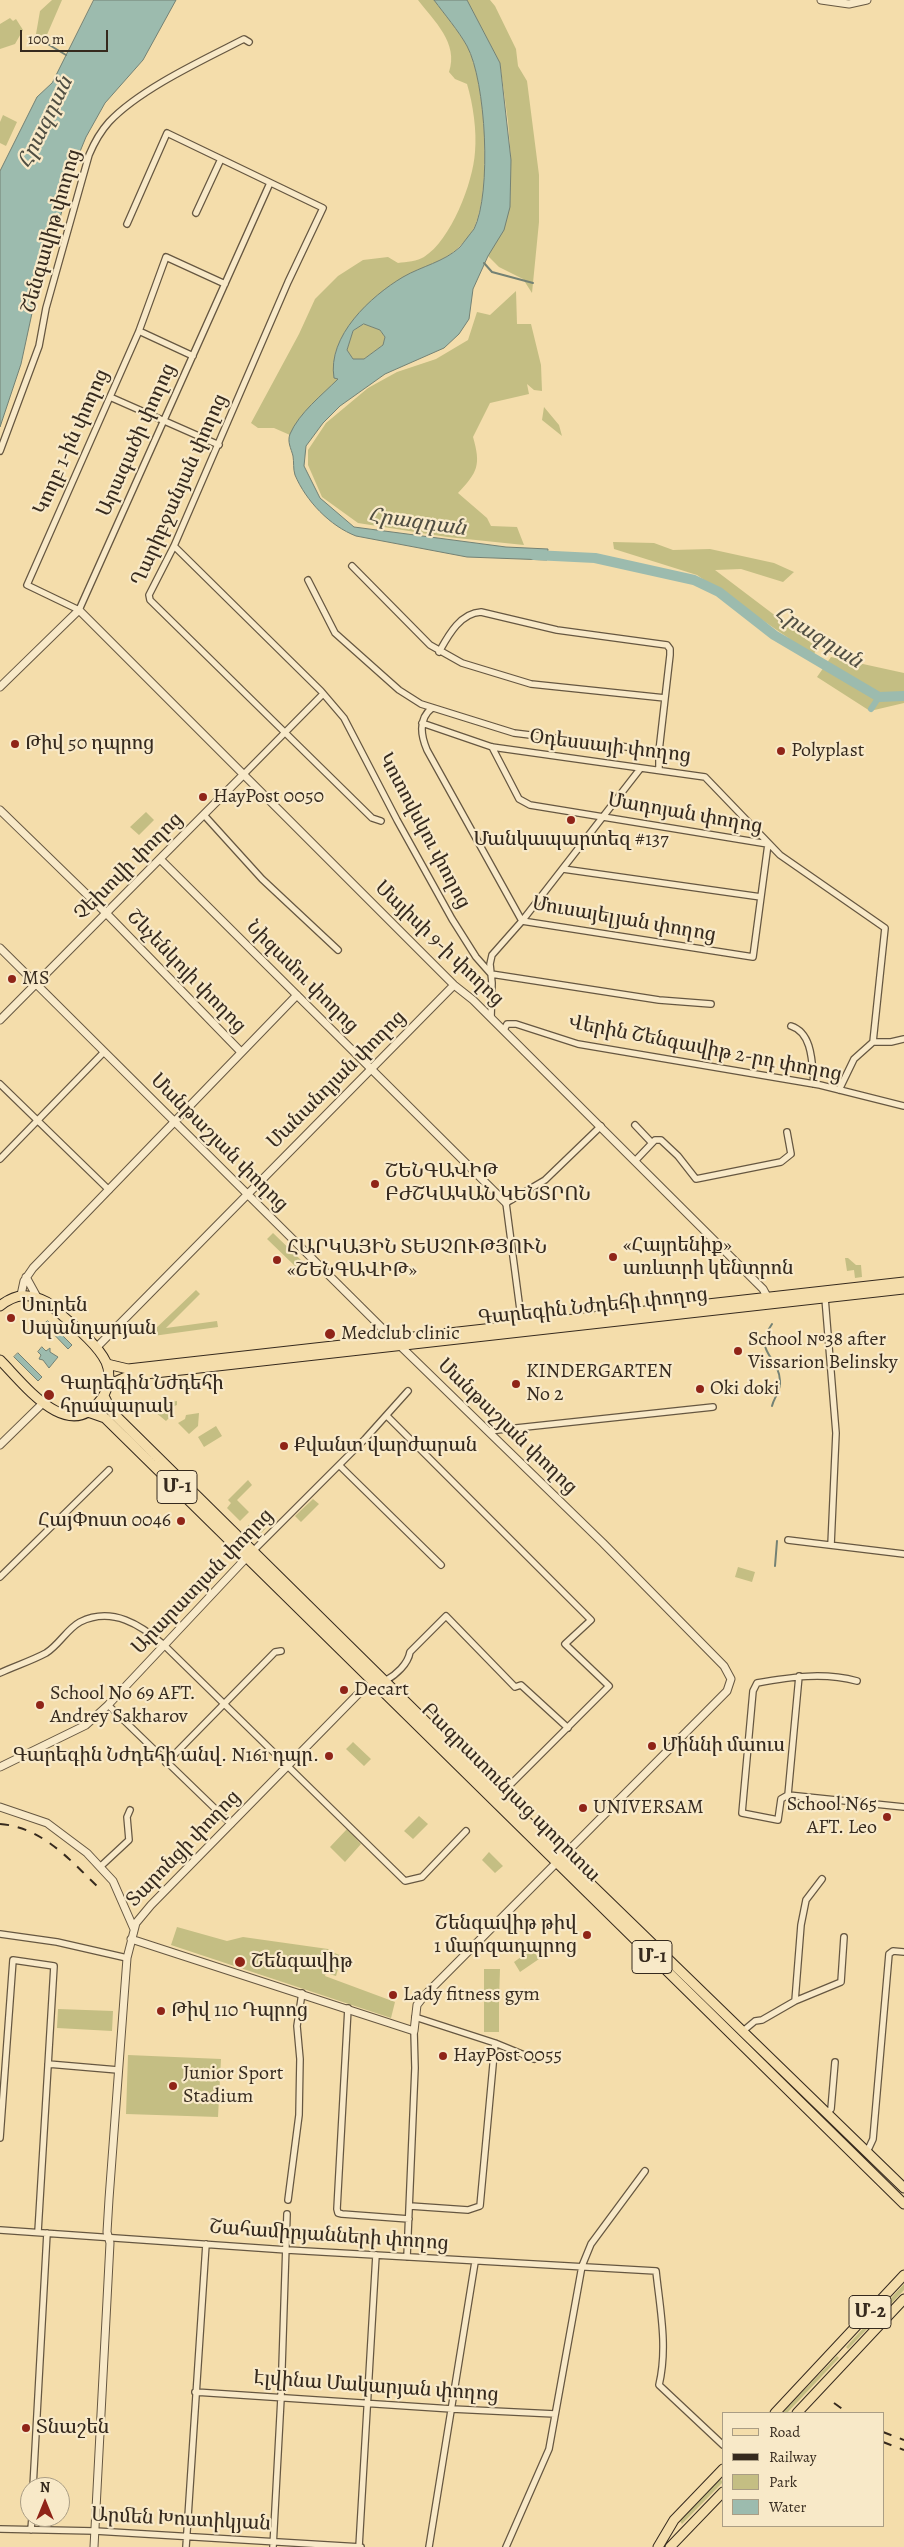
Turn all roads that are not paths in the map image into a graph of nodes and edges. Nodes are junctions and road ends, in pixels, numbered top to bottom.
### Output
1 (821, 0) edge
2 (867, 0) edge
3 (249, 42) dead end
4 (221, 159) junction
5 (270, 183) junction
6 (196, 213) dead end
7 (127, 224) dead end
8 (225, 284) junction
9 (138, 332) junction
10 (193, 356) junction
11 (110, 397) junction
12 (164, 420) junction
13 (219, 445) junction
14 (0, 451) edge
15 (174, 546) junction
16 (352, 566) dead end
17 (308, 580) dead end
18 (79, 610) junction
19 (437, 652) junction
20 (0, 687) edge
21 (323, 694) junction
22 (665, 698) junction
23 (432, 708) junction
24 (422, 723) junction
25 (284, 733) junction
26 (492, 747) junction
27 (659, 751) junction
28 (640, 769) junction
29 (659, 770) junction
30 (244, 774) junction
31 (0, 810) edge
32 (204, 815) junction
33 (604, 817) junction
34 (381, 821) dead end
35 (768, 844) junction
36 (160, 858) junction
37 (563, 870) junction
38 (761, 897) junction
39 (106, 913) junction
40 (522, 921) junction
41 (0, 948) edge
42 (338, 950) dead end
43 (491, 974) junction
44 (36, 984) junction
45 (454, 985) junction
46 (297, 995) junction
47 (711, 1004) dead end
48 (491, 1018) junction
49 (0, 1020) edge
50 (791, 1026) dead end
51 (504, 1030) junction
52 (904, 1039) edge
53 (873, 1042) junction
54 (104, 1052) junction
55 (241, 1052) junction
56 (371, 1068) junction
57 (0, 1084) edge
58 (814, 1084) junction
59 (839, 1090) junction
60 (904, 1106) edge
61 (37, 1121) junction
62 (174, 1122) junction
63 (635, 1125) dead end
64 (600, 1126) junction
65 (788, 1132) dead end
66 (652, 1143) junction
67 (0, 1159) edge
68 (635, 1161) junction
69 (109, 1190) junction
70 (248, 1193) junction
71 (506, 1203) junction
72 (26, 1277) junction
73 (904, 1282) edge
74 (904, 1289) edge
75 (20, 1295) junction
76 (37, 1297) junction
77 (4, 1298) edge
78 (825, 1298) junction
79 (769, 1301) junction
80 (0, 1306) edge
81 (522, 1325) junction
82 (393, 1339) junction
83 (401, 1346) junction
84 (96, 1348) junction
85 (0, 1360) edge
86 (107, 1364) junction
87 (108, 1384) junction
88 (408, 1391) dead end
89 (104, 1396) junction
90 (43, 1403) junction
91 (713, 1407) dead end
92 (88, 1412) junction
93 (387, 1416) junction
94 (488, 1431) junction
95 (0, 1445) edge
96 (339, 1465) junction
97 (109, 1470) dead end
98 (788, 1540) dead end
99 (831, 1545) junction
100 (251, 1554) junction
101 (904, 1554) edge
102 (441, 1565) dead end
103 (0, 1577) edge
104 (164, 1644) junction
105 (281, 1651) dead end
106 (0, 1673) edge
107 (799, 1676) junction
108 (385, 1681) junction
109 (857, 1681) dead end
110 (375, 1683) junction
111 (222, 1704) junction
112 (108, 1705) junction
113 (568, 1728) junction
114 (166, 1763) junction
115 (0, 1767) edge
116 (286, 1767) junction
117 (500, 1795) junction
118 (788, 1795) junction
119 (0, 1807) edge
120 (904, 1807) edge
121 (130, 1810) dead end
122 (231, 1824) junction
123 (466, 1831) dead end
124 (560, 1860) junction
125 (101, 1866) junction
126 (822, 1879) dead end
127 (134, 1929) junction
128 (0, 1934) edge
129 (844, 1937) dead end
130 (131, 1939) junction
131 (904, 1952) edge
132 (127, 1958) junction
133 (302, 1993) junction
134 (794, 2001) junction
135 (348, 2008) junction
136 (415, 2017) junction
137 (414, 2031) junction
138 (743, 2032) junction
139 (495, 2043) junction
140 (534, 2059) dead end
141 (835, 2062) dead end
142 (48, 2064) junction
143 (118, 2070) junction
144 (826, 2113) junction
145 (0, 2138) edge
146 (867, 2152) junction
147 (645, 2172) dead end
148 (904, 2188) edge
149 (288, 2200) dead end
150 (904, 2204) edge
151 (410, 2206) junction
152 (287, 2214) dead end
153 (409, 2219) junction
154 (0, 2230) edge
155 (38, 2232) junction
156 (46, 2233) junction
157 (110, 2236) junction
158 (206, 2244) junction
159 (286, 2250) junction
160 (376, 2255) junction
161 (407, 2257) junction
162 (475, 2262) junction
163 (582, 2266) junction
164 (904, 2275) edge
165 (904, 2299) edge
166 (835, 2348) junction
167 (847, 2360) junction
168 (195, 2392) junction
169 (282, 2398) junction
170 (367, 2404) junction
171 (452, 2409) junction
172 (776, 2412) edge
173 (798, 2412) edge
174 (555, 2414) junction
175 (722, 2444) edge
176 (722, 2470) edge
177 (34, 2477) edge
178 (722, 2493) edge
179 (674, 2520) junction
180 (31, 2527) edge
181 (0, 2529) edge
182 (31, 2530) junction
183 (684, 2530) junction
184 (95, 2531) junction
185 (187, 2536) junction
186 (273, 2544) edge
187 (94, 2547) edge
188 (186, 2547) edge
189 (360, 2547) edge
190 (429, 2547) edge
191 (506, 2547) edge
192 (658, 2547) edge
193 (670, 2547) edge

1 - 2 street
3 - 14 street, Շենգավիթ փողոց
4 - 5 street
4 - 6 street
4 - 7 street
5 - 8 street, Արագածի փողոց
5 - 13 street, Ղարիբջանյան փողոց
8 - 9 street, Կողբ 1-ին փողոց
8 - 10 street, Արագածի փողոց
9 - 10 street
9 - 11 street, Կողբ 1-ին փողոց
10 - 12 street, Արագածի փողոց
11 - 12 street
11 - 18 street, Կողբ 1-ին փողոց
12 - 13 street
12 - 18 street, Արագածի փողոց
13 - 15 street, Ղարիբջանյան փողոց
15 - 21 street, Կոտովսկու փողոց
15 - 25 street, Ղարիբջանյան փողոց
16 - 19 street
17 - 23 street, Օդեսսայի փողոց
18 - 20 street, Արագածի փողոց
18 - 30 street, Մայիսի 9-ի փողոց
19 - 22 street
19 - 22 street
21 - 25 street, Չեխովի փողոց
21 - 43 street, Կոտովսկու փողոց
22 - 27 street
23 - 24 street
23 - 27 street, Օդեսսայի փողոց
24 - 26 street, Օդեսսայի փողոց
24 - 40 street, Մուսայելյան փողոց
25 - 30 street, Չեխովի փողոց
25 - 34 street, Ղարիբջանյան փողոց
26 - 28 street, Օդեսսայի փողոց
26 - 33 street, Մադոյան փողոց
27 - 29 street
28 - 29 street, Օդեսսայի փողոց
28 - 33 street
29 - 35 street, Օդեսսայի փողոց
30 - 32 street, Չեխովի փողոց
30 - 45 street, Մայիսի 9-ի փողոց
31 - 39 street, Շևչենկոյի փողոց
32 - 36 street, Չեխովի փողոց
32 - 42 street
33 - 35 street, Մադոյան փողոց
33 - 37 street
35 - 38 street
35 - 53 street, Մադոյան փողոց
36 - 39 street, Չեխովի փողոց
36 - 46 street, Նիզամու փողոց
37 - 38 street
37 - 40 street
38 - 40 street, Մուսայելյան փողոց
39 - 44 street, Չեխովի փողոց
39 - 55 street, Շևչենկոյի փողոց
40 - 43 street
41 - 44 street, Մանթաշյան փողոց
43 - 47 street
43 - 48 street
44 - 49 street, Չեխովի փողոց
44 - 54 street, Մանթաշյան փողոց
45 - 48 street, Մայիսի 9-ի փողոց
45 - 56 street, Մանանդյան փողոց
46 - 55 street
46 - 56 street, Նիզամու փողոց
48 - 51 street, Մայիսի 9-ի փողոց
50 - 58 street
51 - 58 street, Վերին Շենգավիթ 2-րդ փողոց
51 - 64 street, Մայիսի 9-ի փողոց
52 - 53 street
53 - 59 street
54 - 61 street
54 - 62 street, Մանթաշյան փողոց
55 - 62 street
56 - 70 street, Մանանդյան փողոց
56 - 71 street, Նիզամու փողոց
57 - 61 street
58 - 59 street, Վերին Շենգավիթ 2-րդ փողոց
59 - 60 street, Վերին Շենգավիթ 2-րդ փողոց
61 - 67 street
61 - 69 street
62 - 69 street
62 - 70 street, Մանթաշյան փողոց
63 - 66 street
64 - 68 street, Մայիսի 9-ի փողոց
64 - 71 street
65 - 66 street
66 - 68 street
68 - 79 street, Մայիսի 9-ի փողոց
69 - 72 street
70 - 82 street, Մանթաշյան փողոց
70 - 84 street, Մանանդյան փողոց
71 - 81 street
72 - 75 street
72 - 76 street
73 - 79 main road, Գարեգին Նժդեհի փողոց
74 - 78 main road, Գարեգին Նժդեհի փողոց
75 - 76 main road
75 - 77 main road
76 - 84 main road
77 - 80 main road
78 - 79 main road, Գարեգին Նժդեհի փողոց
78 - 99 street
79 - 81 main road, Գարեգին Նժդեհի փողոց
79 - 83 main road, Գարեգին Նժդեհի փողոց
81 - 82 main road, Գարեգին Նժդեհի փողոց
82 - 83 street, Մանթաշյան փողոց
82 - 86 main road, Գարեգին Նժդեհի փողոց
83 - 87 main road, Գարեգին Նժդեհի փողոց
83 - 94 street, Մանթաշյան փողոց
84 - 86 main road
85 - 90 main road
86 - 87 main road
87 - 89 main road
88 - 93 street, Արարատյան փողոց
89 - 92 main road
89 - 100 main road, Բագրատունյաց պողոտա / Մ-1
90 - 92 main road
90 - 95 street
91 - 94 street
92 - 100 main road, Բագրատունյաց պողոտա / Մ-1
93 - 96 street, Արարատյան փողոց
93 - 113 street
94 - 124 street, Մանթաշյան փողոց
96 - 100 street, Արարատյան փողոց
96 - 102 street
97 - 103 street
98 - 99 street
99 - 101 street
100 - 104 street, Արարատյան փողոց
100 - 108 main road, Բագրատունյաց պողոտա / Մ-1
100 - 110 main road, Բագրատունյաց պողոտա / Մ-1
104 - 106 street
104 - 111 street
104 - 112 street, Արարատյան փողոց
105 - 111 street
107 - 109 street
107 - 118 street
107 - 118 street
108 - 110 street
108 - 113 street
108 - 117 main road, Բագրատունյաց պողոտա / Մ-1
110 - 116 street, Տարոնցի փողոց
110 - 124 main road, Բագրատունյաց պողոտա / Մ-1
111 - 114 street
111 - 116 street
112 - 114 street
112 - 115 street, Արարատյան փողոց
113 - 117 street
114 - 122 street
116 - 122 street, Տարոնցի փողոց
116 - 123 street
117 - 124 main road, Բագրատունյաց պողոտա / Մ-1
118 - 120 street
119 - 125 street
121 - 125 street
122 - 127 street, Տարոնցի փողոց
124 - 136 street
124 - 138 main road, Բագրատունյաց պողոտա / Մ-1
124 - 150 main road, Բագրատունյաց պողոտա / Մ-1
125 - 127 street
126 - 134 street
127 - 130 street, Տարոնցի փողոց
128 - 132 street
129 - 134 street
130 - 132 street, Տարոնցի փողոց
130 - 133 street
131 - 146 street
132 - 143 street, Տարոնցի փողոց
133 - 135 street
133 - 149 street
134 - 138 street
135 - 137 street
135 - 153 street
136 - 137 street
136 - 139 street
137 - 151 street
138 - 144 main road, Բագրատունյաց պողոտա / Մ-1
139 - 140 street
139 - 151 street
141 - 144 street
142 - 143 street
142 - 145 street
142 - 155 street
143 - 157 street, Տարոնցի փողոց
144 - 146 main road, Բագրատունյաց պողոտա / Մ-1
146 - 148 main road, Բագրատունյաց պողոտա / Մ-1
147 - 163 street
151 - 153 street
152 - 159 street
153 - 161 street
154 - 155 street, Շահամիրյանների փողոց
155 - 156 street, Շահամիրյանների փողոց
156 - 157 street, Շահամիրյանների փողոց
156 - 177 street
157 - 158 street, Շահամիրյանների փողոց
157 - 184 street, Տարոնցի փողոց
158 - 159 street, Շահամիրյանների փողոց
158 - 168 street
159 - 160 street, Շահամիրյանների փողոց
159 - 169 street
160 - 161 street, Շահամիրյանների փողոց
160 - 170 street
161 - 162 street, Շահամիրյանների փողոց
162 - 163 street, Շահամիրյանների փողոց
162 - 171 street
163 - 174 street
163 - 175 street, Շահամիրյանների փողոց
164 - 166 main road, Մ-2
165 - 167 main road, Մ-2
166 - 167 main road
166 - 172 main road, Մ-2
167 - 173 main road, Մ-2
168 - 169 street, Էլվինա Մակարյան փողոց
168 - 185 street
169 - 170 street, Էլվինա Մակարյան փողոց
169 - 186 street
170 - 171 street, Էլվինա Մակարյան փողոց
170 - 189 street
171 - 174 street, Էլվինա Մակարյան փողոց
171 - 190 street
174 - 191 street
176 - 179 main road
178 - 183 main road
179 - 183 main road
179 - 192 main road
180 - 182 street
181 - 182 street, Արմեն Խոստիկյան
182 - 184 street, Արմեն Խոստիկյան
183 - 193 main road
184 - 185 street, Արմեն Խոստիկյան
184 - 187 street, Տարոնցի փողոց
185 - 186 street, Արմեն Խոստիկյան
185 - 188 street
186 - 189 street, Արմեն Խոստիկյան

